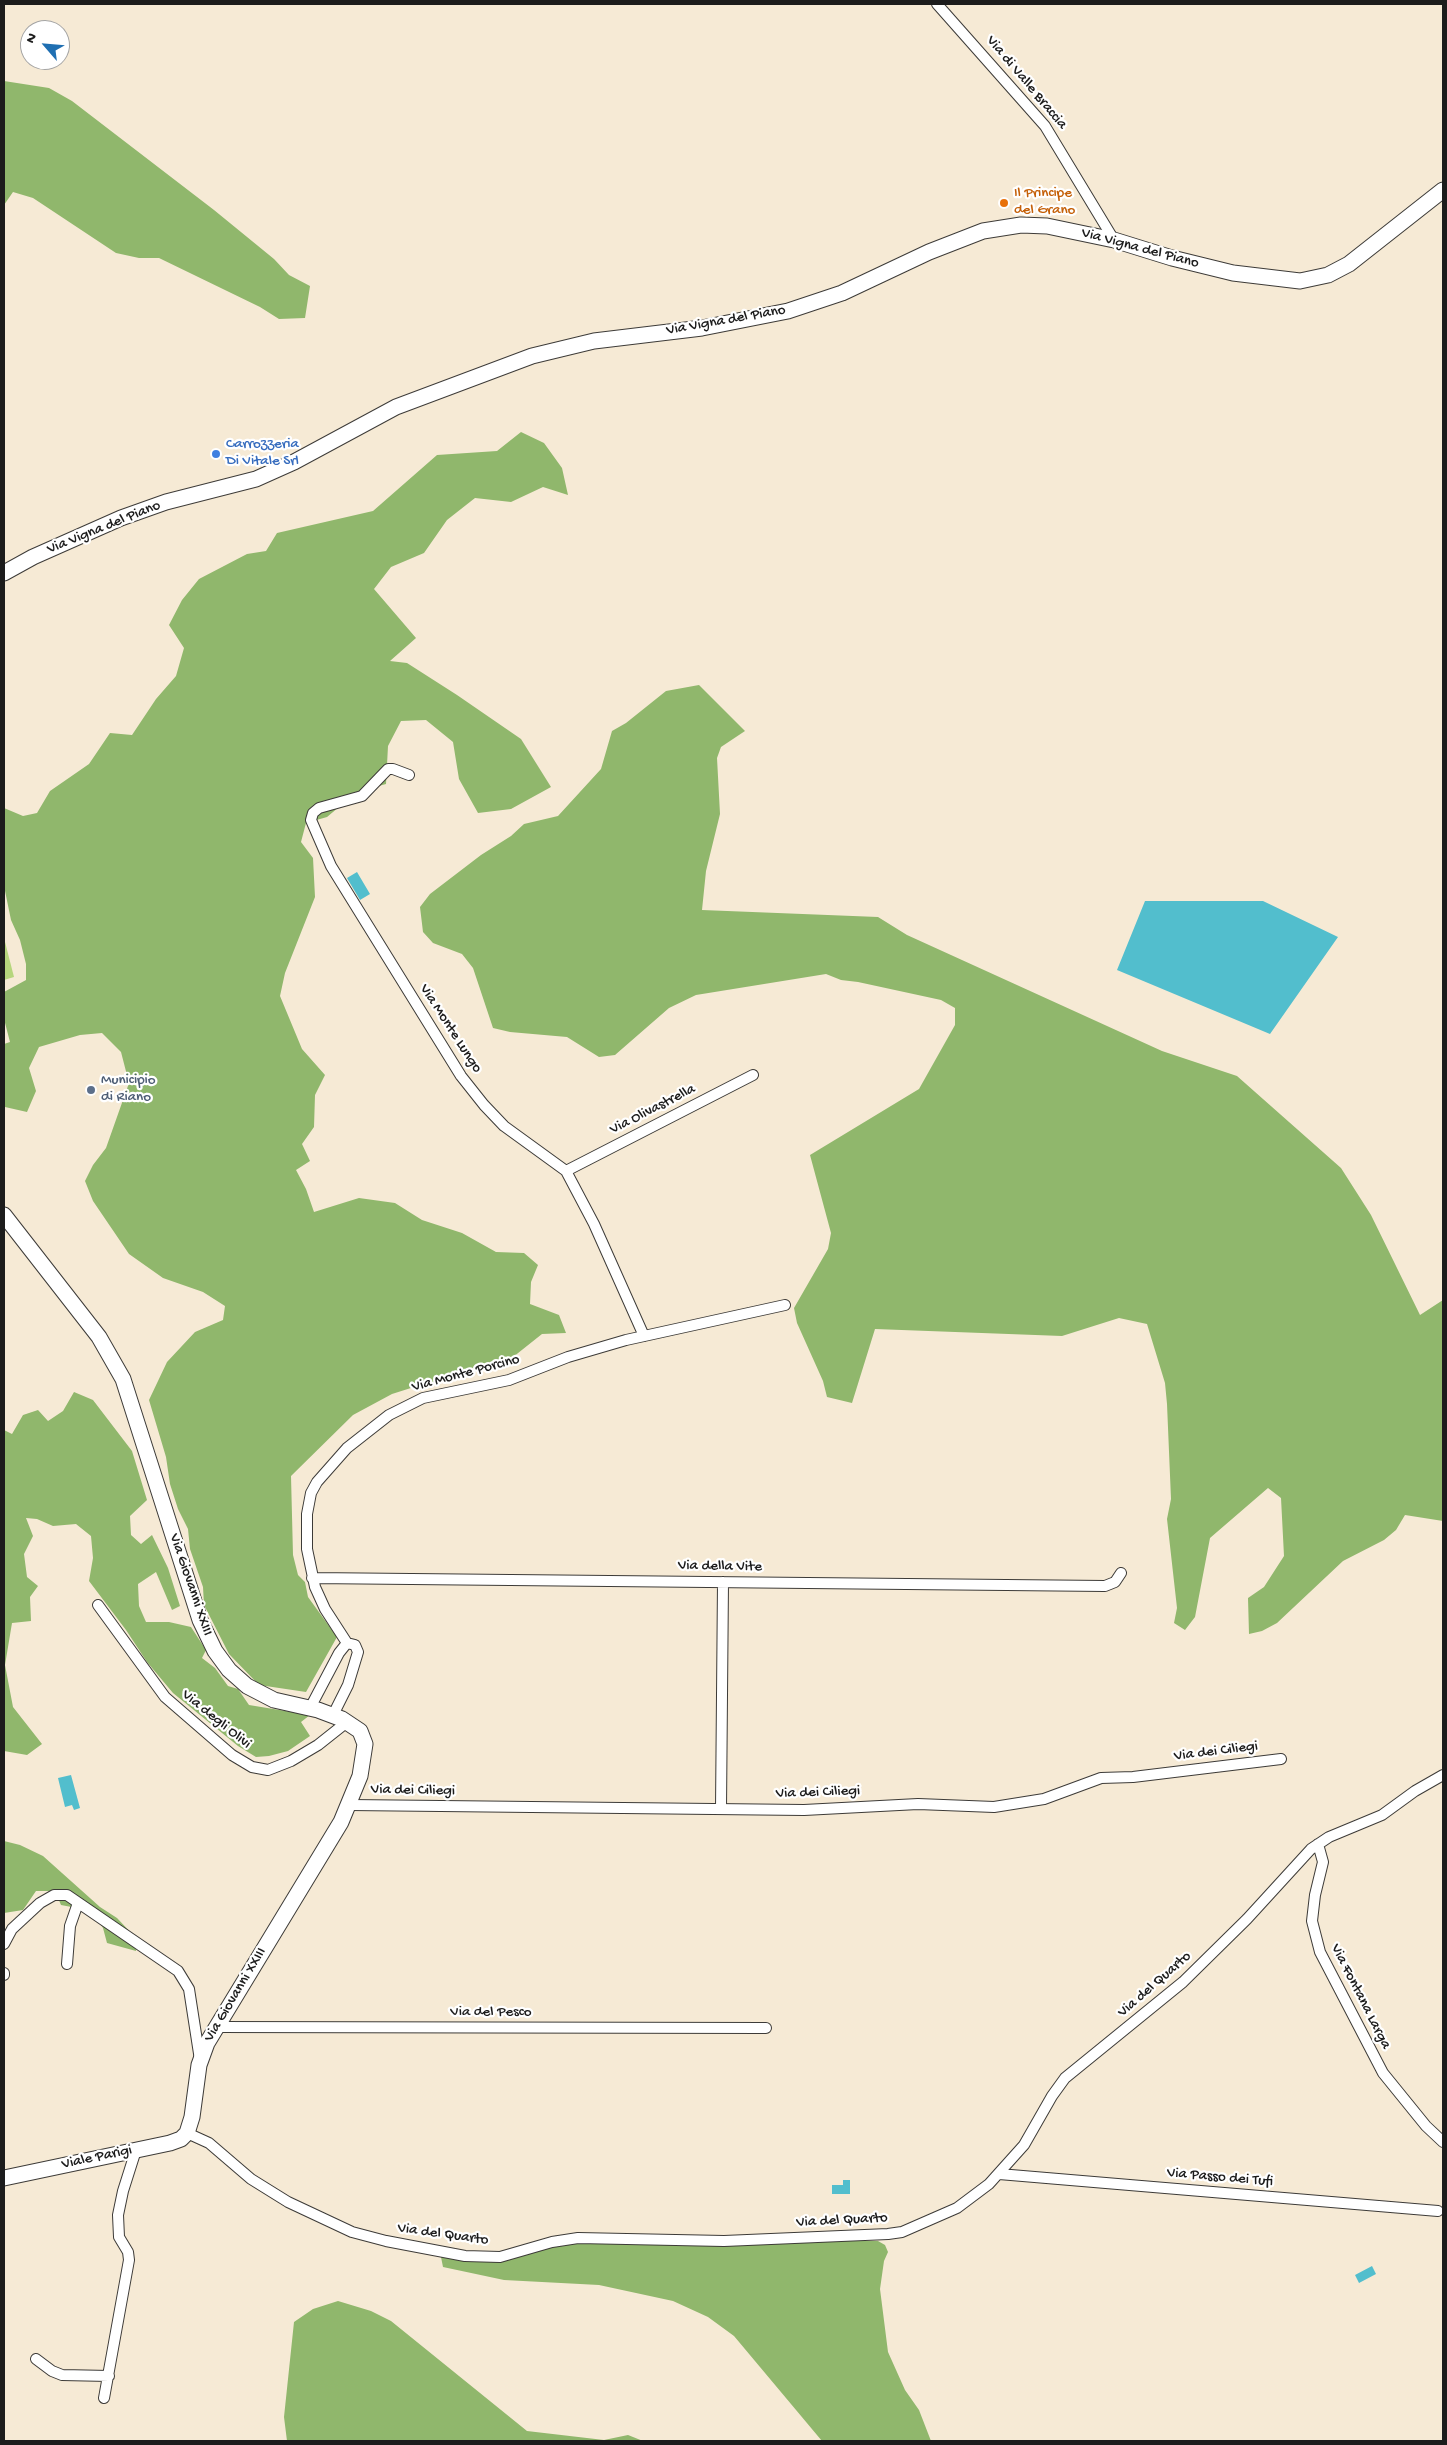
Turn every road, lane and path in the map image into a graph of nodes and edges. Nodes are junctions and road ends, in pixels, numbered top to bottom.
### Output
1 (937, 4) edge
2 (1443, 190) edge
3 (1114, 240) junction
4 (4, 573) edge
5 (409, 775) dead end
6 (753, 1075) dead end
7 (566, 1171) junction
8 (4, 1215) edge
9 (785, 1305) dead end
10 (644, 1336) junction
11 (1121, 1572) dead end
12 (312, 1578) junction
13 (724, 1582) junction
14 (98, 1605) dead end
15 (347, 1643) junction
16 (310, 1708) junction
17 (333, 1715) junction
18 (347, 1722) junction
19 (1281, 1759) dead end
20 (1443, 1776) edge
21 (350, 1805) junction
22 (722, 1808) junction
23 (1318, 1844) junction
24 (78, 1903) junction
25 (4, 1944) edge
26 (67, 1964) dead end
27 (216, 2027) junction
28 (766, 2028) dead end
29 (200, 2061) junction
30 (187, 2134) junction
31 (1443, 2142) edge
32 (136, 2150) junction
33 (999, 2174) junction
34 (4, 2178) edge
35 (1438, 2211) dead end
36 (36, 2358) dead end
37 (108, 2376) junction
38 (104, 2398) dead end

1 - 3 street, Via di Valle Braccia
2 - 3 main road, Via Vigna del Piano
3 - 4 main road, Via Vigna del Piano
5 - 7 street, Via Monte Lungo
6 - 7 street, Via Olivastrella
7 - 10 street, Via Monte Lungo
8 - 16 main road, Via Giovanni XXIII
9 - 10 street, Via Monte Porcino
10 - 12 street, Via Monte Porcino
11 - 13 street, Via della Vite
12 - 13 street, Via della Vite
12 - 15 street, Via Monte Porcino
13 - 22 street
14 - 18 street, Via degli Olivi
15 - 16 street
15 - 17 street, Via Monte Porcino
16 - 17 main road, Via Giovanni XXIII
17 - 18 main road, Via Giovanni XXIII
18 - 21 main road, Via Giovanni XXIII
19 - 22 street, Via dei Ciliegi
20 - 23 street, Via del Quarto
21 - 22 street, Via dei Ciliegi
21 - 27 main road, Via Giovanni XXIII
23 - 31 street, Via Fontana Larga
23 - 33 street, Via del Quarto
24 - 25 street
24 - 26 street
24 - 29 street
27 - 28 street, Via del Pesco
27 - 29 main road, Via Giovanni XXIII
29 - 30 main road, Via Giovanni XXIII
30 - 32 main road, Viale Parigi
30 - 33 street, Via del Quarto
32 - 34 main road, Viale Parigi
32 - 37 street
33 - 35 street, Via Passo dei Tufi
36 - 37 street
37 - 38 street

